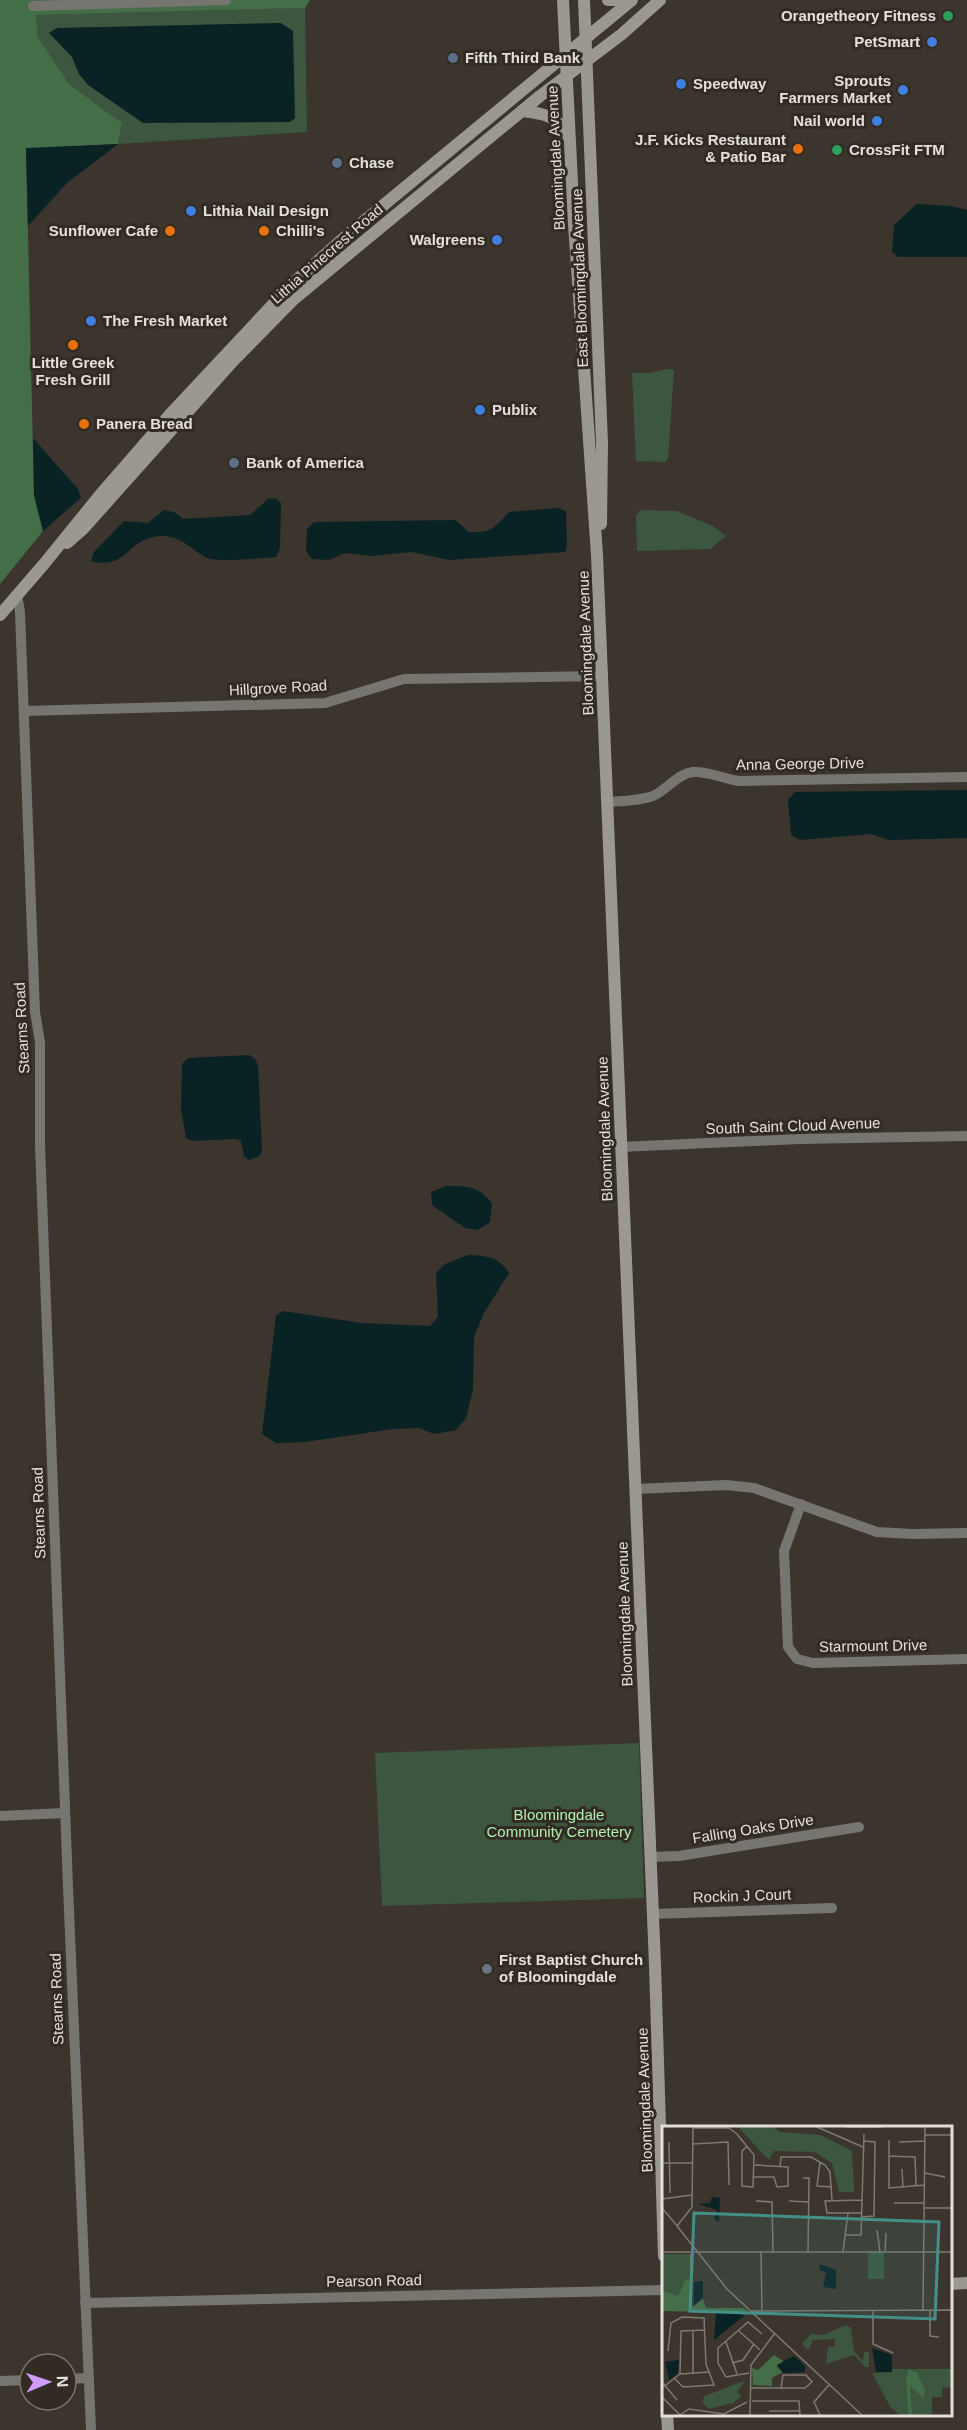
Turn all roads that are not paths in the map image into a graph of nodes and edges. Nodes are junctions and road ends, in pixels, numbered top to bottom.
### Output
1 (226, 0) edge
2 (563, 0) edge
3 (584, 0) edge
4 (608, 0) edge
5 (626, 0) edge
6 (632, 0) edge
7 (660, 0) edge
8 (33, 6) dead end
9 (586, 39) junction
10 (566, 55) junction
11 (587, 61) junction
12 (567, 76) junction
13 (522, 111) junction
14 (569, 139) junction
15 (597, 555) junction
16 (44, 564) junction
17 (17, 595) junction
18 (0, 615) edge
19 (602, 676) junction
20 (24, 711) junction
21 (967, 777) edge
22 (607, 802) junction
23 (967, 1136) edge
24 (620, 1147) junction
25 (635, 1489) junction
26 (801, 1504) junction
27 (967, 1533) edge
28 (967, 1659) edge
29 (65, 1813) junction
30 (0, 1816) edge
31 (859, 1827) dead end
32 (651, 1857) junction
33 (832, 1908) dead end
34 (653, 1914) junction
35 (662, 2194) edge
36 (967, 2283) edge
37 (952, 2284) edge
38 (662, 2290) edge
39 (85, 2303) junction
40 (78, 2378) edge
41 (88, 2378) junction
42 (18, 2380) edge
43 (0, 2381) edge
44 (667, 2415) edge
45 (91, 2430) edge
46 (668, 2430) edge

1 - 8 street
2 - 10 main road, Bloomingdale Avenue
3 - 9 main road, East Bloomingdale Avenue
4 - 5 main road
6 - 9 main road, Lithia Pinecrest Road
7 - 11 main road, Lithia Pinecrest Road
9 - 10 main road, Lithia Pinecrest Road
9 - 11 main road, East Bloomingdale Avenue
10 - 12 main road, Bloomingdale Avenue
10 - 16 main road, Lithia Pinecrest Road
11 - 12 main road, Lithia Pinecrest Road
11 - 15 main road, East Bloomingdale Avenue
12 - 13 main road, Lithia Pinecrest Road
12 - 14 main road, Bloomingdale Avenue
13 - 14 main road
13 - 16 main road, Lithia Pinecrest Road
14 - 15 main road, Bloomingdale Avenue
15 - 19 main road, Bloomingdale Avenue
16 - 17 main road, Lithia Pinecrest Road
17 - 18 main road, Lithia Pinecrest Road
17 - 20 street, Stearns Road
19 - 20 street, Hillgrove Road
19 - 22 main road, Bloomingdale Avenue
20 - 29 street, Stearns Road
21 - 22 street, Anna George Drive
22 - 24 main road, Bloomingdale Avenue
23 - 24 street, South Saint Cloud Avenue
24 - 25 main road, Bloomingdale Avenue
25 - 26 street
25 - 32 main road, Bloomingdale Avenue
26 - 27 street
26 - 28 street, Starmount Drive
29 - 30 street
29 - 39 street, Stearns Road
31 - 32 street, Falling Oaks Drive
32 - 34 main road, Bloomingdale Avenue
33 - 34 street, Rockin J Court
34 - 35 main road, Bloomingdale Avenue
36 - 37 main road
38 - 39 street, Pearson Road
39 - 41 street, Stearns Road
40 - 41 street
41 - 45 street, Stearns Road
42 - 43 street
44 - 46 main road

